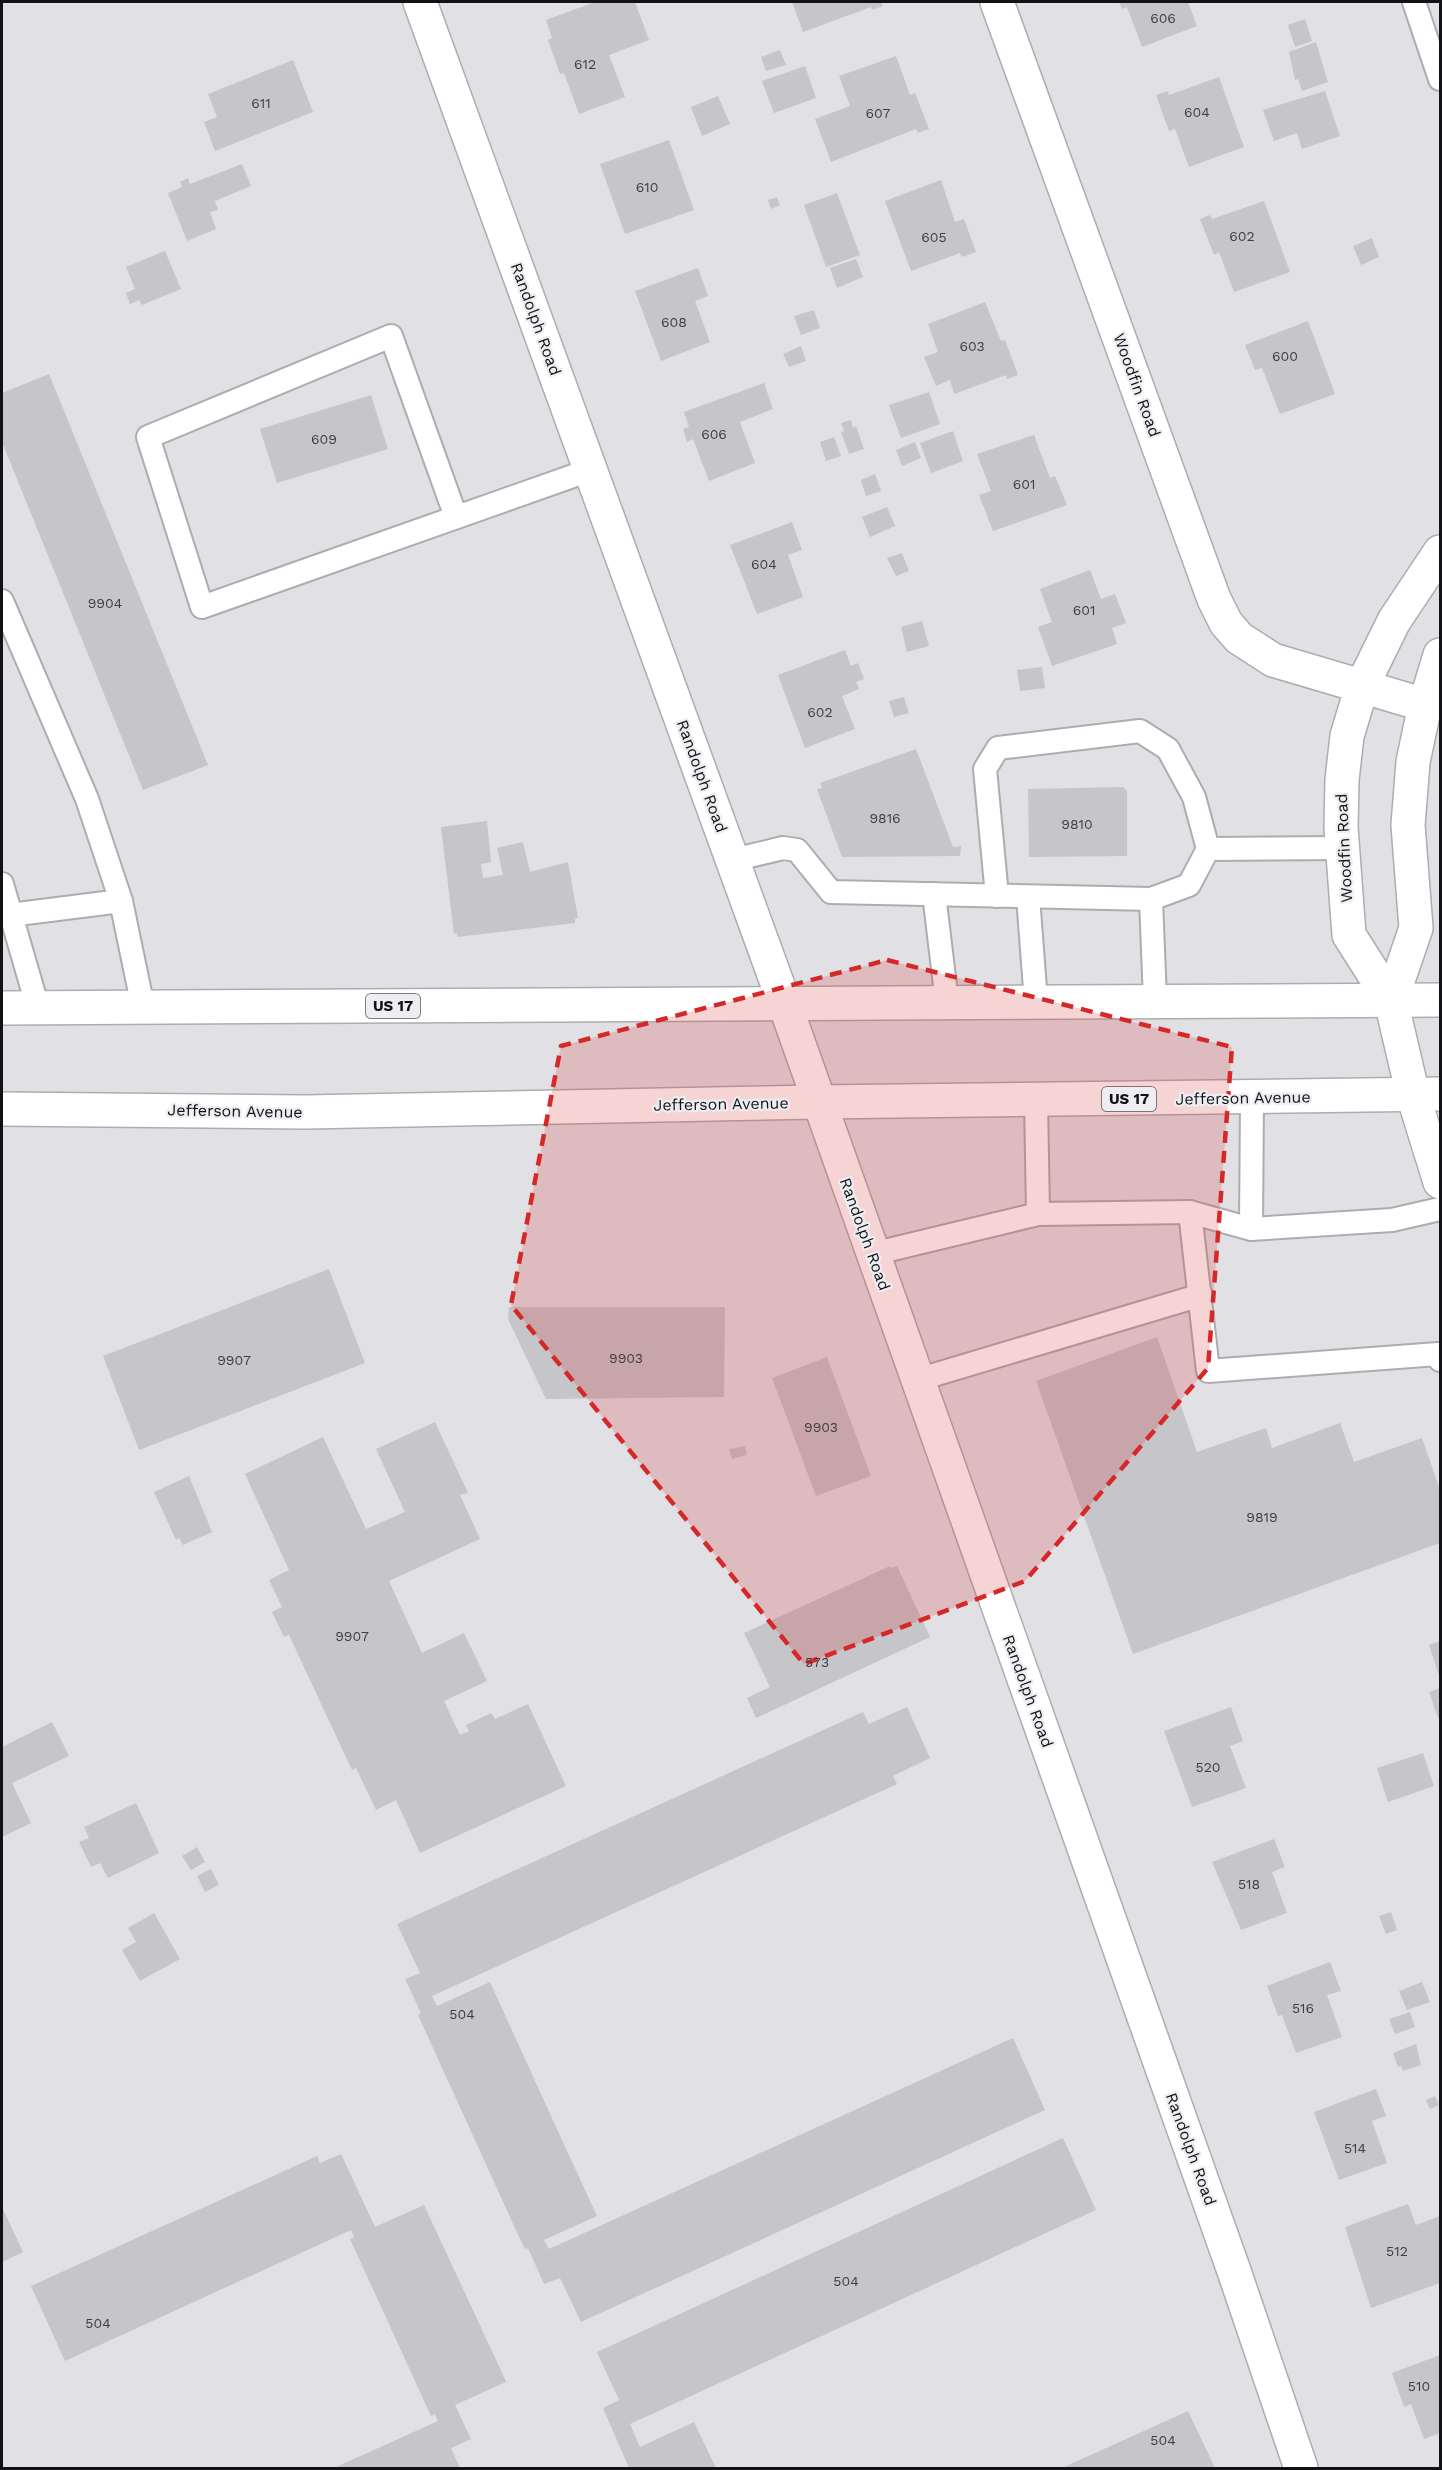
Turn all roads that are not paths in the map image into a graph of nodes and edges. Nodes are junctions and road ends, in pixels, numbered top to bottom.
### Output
1 (420, 2) edge
2 (997, 2) edge
3 (1414, 2) edge
4 (1440, 79) edge
5 (590, 470) junction
6 (456, 517) junction
7 (1440, 552) edge
8 (2, 601) edge
9 (1440, 655) edge
10 (1362, 686) junction
11 (1425, 705) junction
12 (1342, 848) junction
13 (1208, 849) junction
14 (733, 860) junction
15 (2, 884) edge
16 (934, 894) junction
17 (997, 896) junction
18 (1028, 897) junction
19 (1151, 899) junction
20 (121, 901) junction
21 (7, 915) edge
22 (1440, 1000) edge
23 (1155, 1001) junction
24 (1391, 1001) junction
25 (784, 1002) junction
26 (946, 1002) junction
27 (1036, 1002) junction
28 (142, 1007) junction
29 (2, 1008) edge
30 (38, 1008) junction
31 (1426, 1094) edge
32 (1252, 1098) junction
33 (1036, 1100) junction
34 (818, 1102) junction
35 (2, 1109) edge
36 (1440, 1182) edge
37 (1440, 1209) edge
38 (1190, 1212) junction
39 (1038, 1214) junction
40 (1251, 1229) junction
41 (873, 1254) junction
42 (1201, 1295) junction
43 (1440, 1356) edge
44 (917, 1380) junction
45 (1301, 2469) edge

1 - 5 street, Randolph Road
2 - 10 street, Woodfin Road
3 - 4 lane
5 - 6 lane
5 - 14 street, Randolph Road
6 - 6 lane
7 - 10 street, Woodfin Road
8 - 20 lane
9 - 11 street
10 - 11 street, Woodfin Road
10 - 12 street, Woodfin Road
11 - 24 street
12 - 13 lane
12 - 24 street, Woodfin Road
13 - 17 lane
13 - 19 lane
14 - 16 lane
14 - 25 street, Randolph Road
15 - 21 lane
16 - 17 lane
16 - 26 lane
17 - 18 lane
18 - 19 lane
18 - 27 lane
19 - 23 lane
20 - 21 lane
20 - 28 lane
21 - 30 lane
22 - 24 street, US 17
23 - 24 street, US 17
23 - 27 street, US 17
24 - 31 street, Woodfin Road
25 - 26 street, US 17
25 - 28 street, US 17
25 - 34 street, Randolph Road
26 - 27 street, US 17
28 - 30 street, US 17
29 - 30 street, US 17
31 - 32 street, Jefferson Avenue / US 17
31 - 36 street, Woodfin Road
32 - 33 street, Jefferson Avenue / US 17
32 - 40 lane
33 - 34 street, Jefferson Avenue / US 17
33 - 39 lane
34 - 35 street, Jefferson Avenue / US 17
34 - 41 street, Randolph Road
37 - 40 lane
38 - 39 lane
38 - 40 lane
38 - 42 lane
39 - 41 lane
41 - 44 street, Randolph Road
42 - 43 lane
42 - 44 lane
44 - 45 street, Randolph Road

